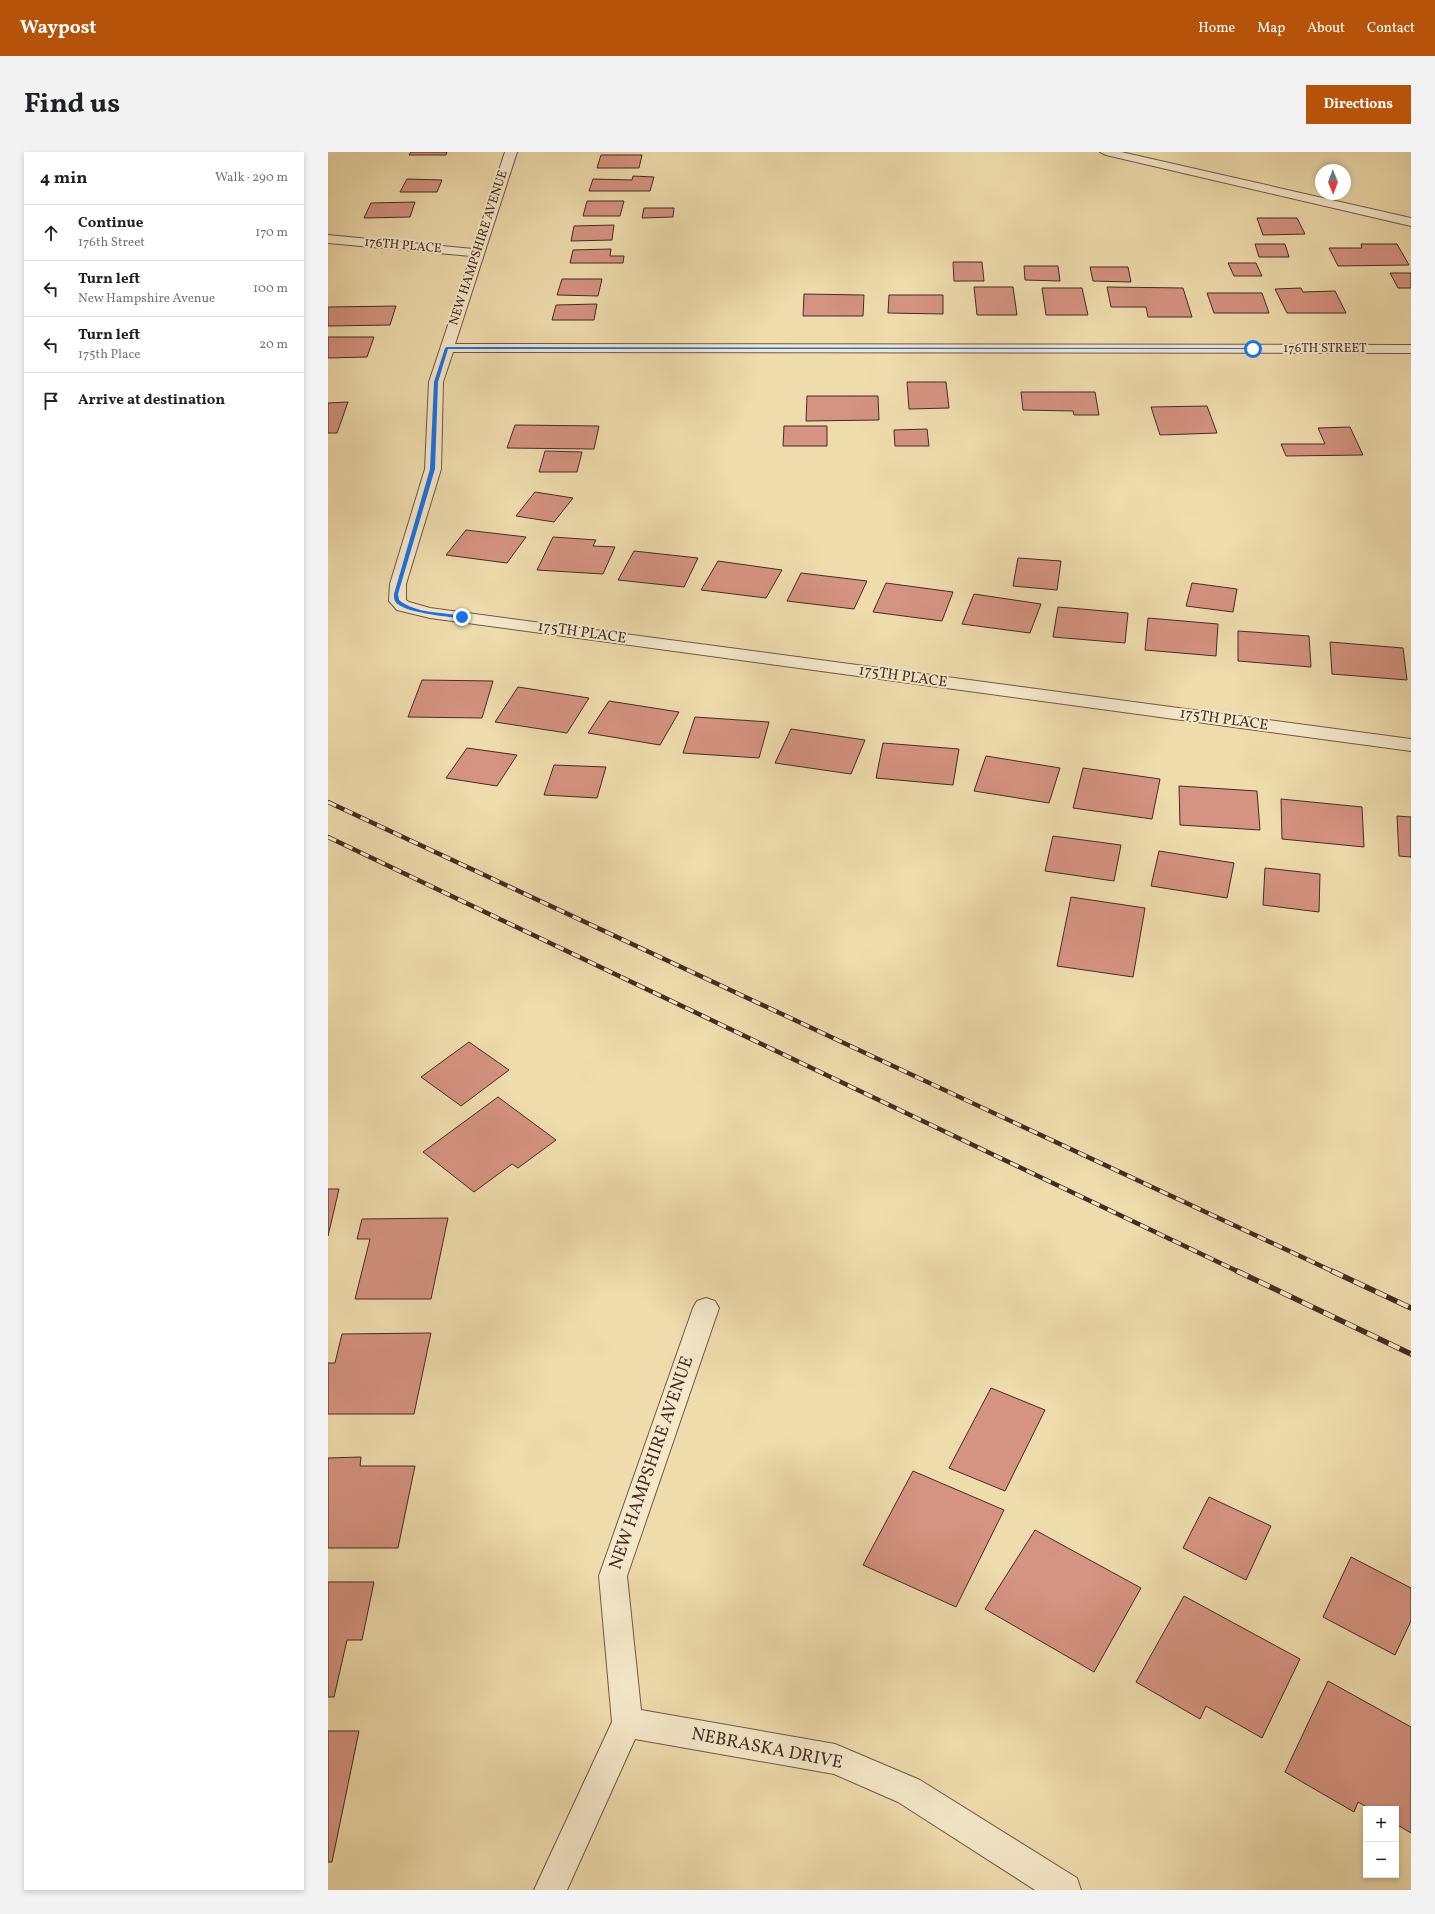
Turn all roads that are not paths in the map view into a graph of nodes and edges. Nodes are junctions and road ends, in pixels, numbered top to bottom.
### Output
1 (511, 152) edge
2 (1106, 152) edge
3 (1411, 222) edge
4 (328, 239) edge
5 (478, 253) junction
6 (447, 348) junction
7 (1411, 349) edge
8 (397, 601) joint
9 (1411, 745) edge
10 (706, 1308) dead end
11 (627, 1723) junction
12 (550, 1890) edge
13 (1065, 1890) edge

1 - 5 street, NEW HAMPSHIRE AVENUE
2 - 3 street
4 - 5 street, 176TH PLACE
5 - 6 street, NEW HAMPSHIRE AVENUE
6 - 7 street, 176TH STREET
6 - 8 street, NEW HAMPSHIRE AVENUE
8 - 9 street, 175TH PLACE
10 - 11 street, NEW HAMPSHIRE AVENUE
11 - 12 street
11 - 13 street, NEBRASKA DRIVE

